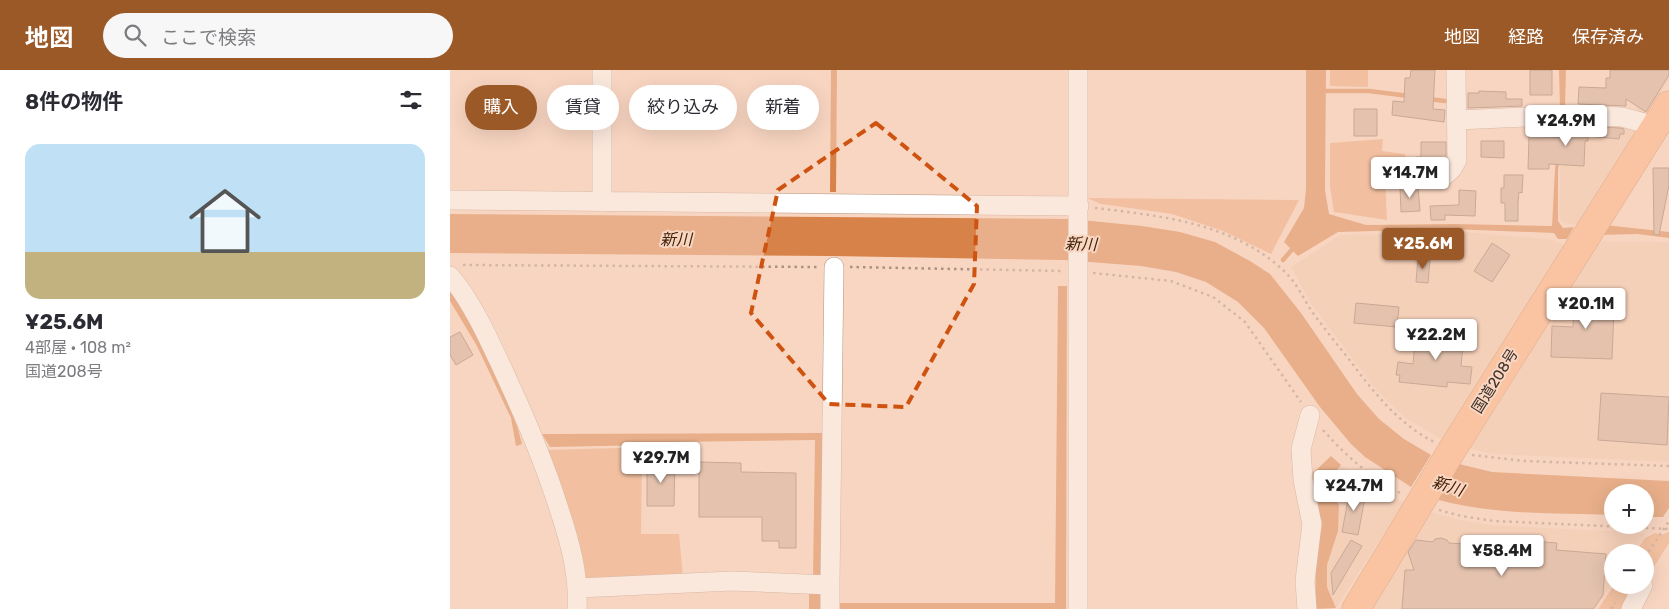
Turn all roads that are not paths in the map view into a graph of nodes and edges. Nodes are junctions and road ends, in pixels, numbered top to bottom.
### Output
1 (602, 70) edge
2 (1078, 70) edge
3 (1456, 70) edge
4 (1669, 105) edge
5 (1456, 120) junction
6 (1653, 130) junction
7 (1443, 177) dead end
8 (450, 200) edge
9 (602, 202) junction
10 (1079, 206) junction
11 (834, 267) road end
12 (452, 270) edge
13 (1310, 415) road end
14 (830, 584) junction
15 (578, 588) junction
16 (1638, 594) edge
17 (577, 609) edge
18 (830, 609) edge
19 (1078, 609) edge
20 (1307, 609) edge
21 (1356, 609) edge
22 (1631, 609) edge

1 - 9 street
2 - 10 street
3 - 5 street
4 - 6 highway, 国道208号
5 - 6 street
5 - 7 street
6 - 21 highway, 国道208号
8 - 9 street
9 - 10 street
10 - 19 street
11 - 14 street
12 - 15 street
13 - 20 street
14 - 15 street
14 - 18 street
15 - 17 street
16 - 22 street

